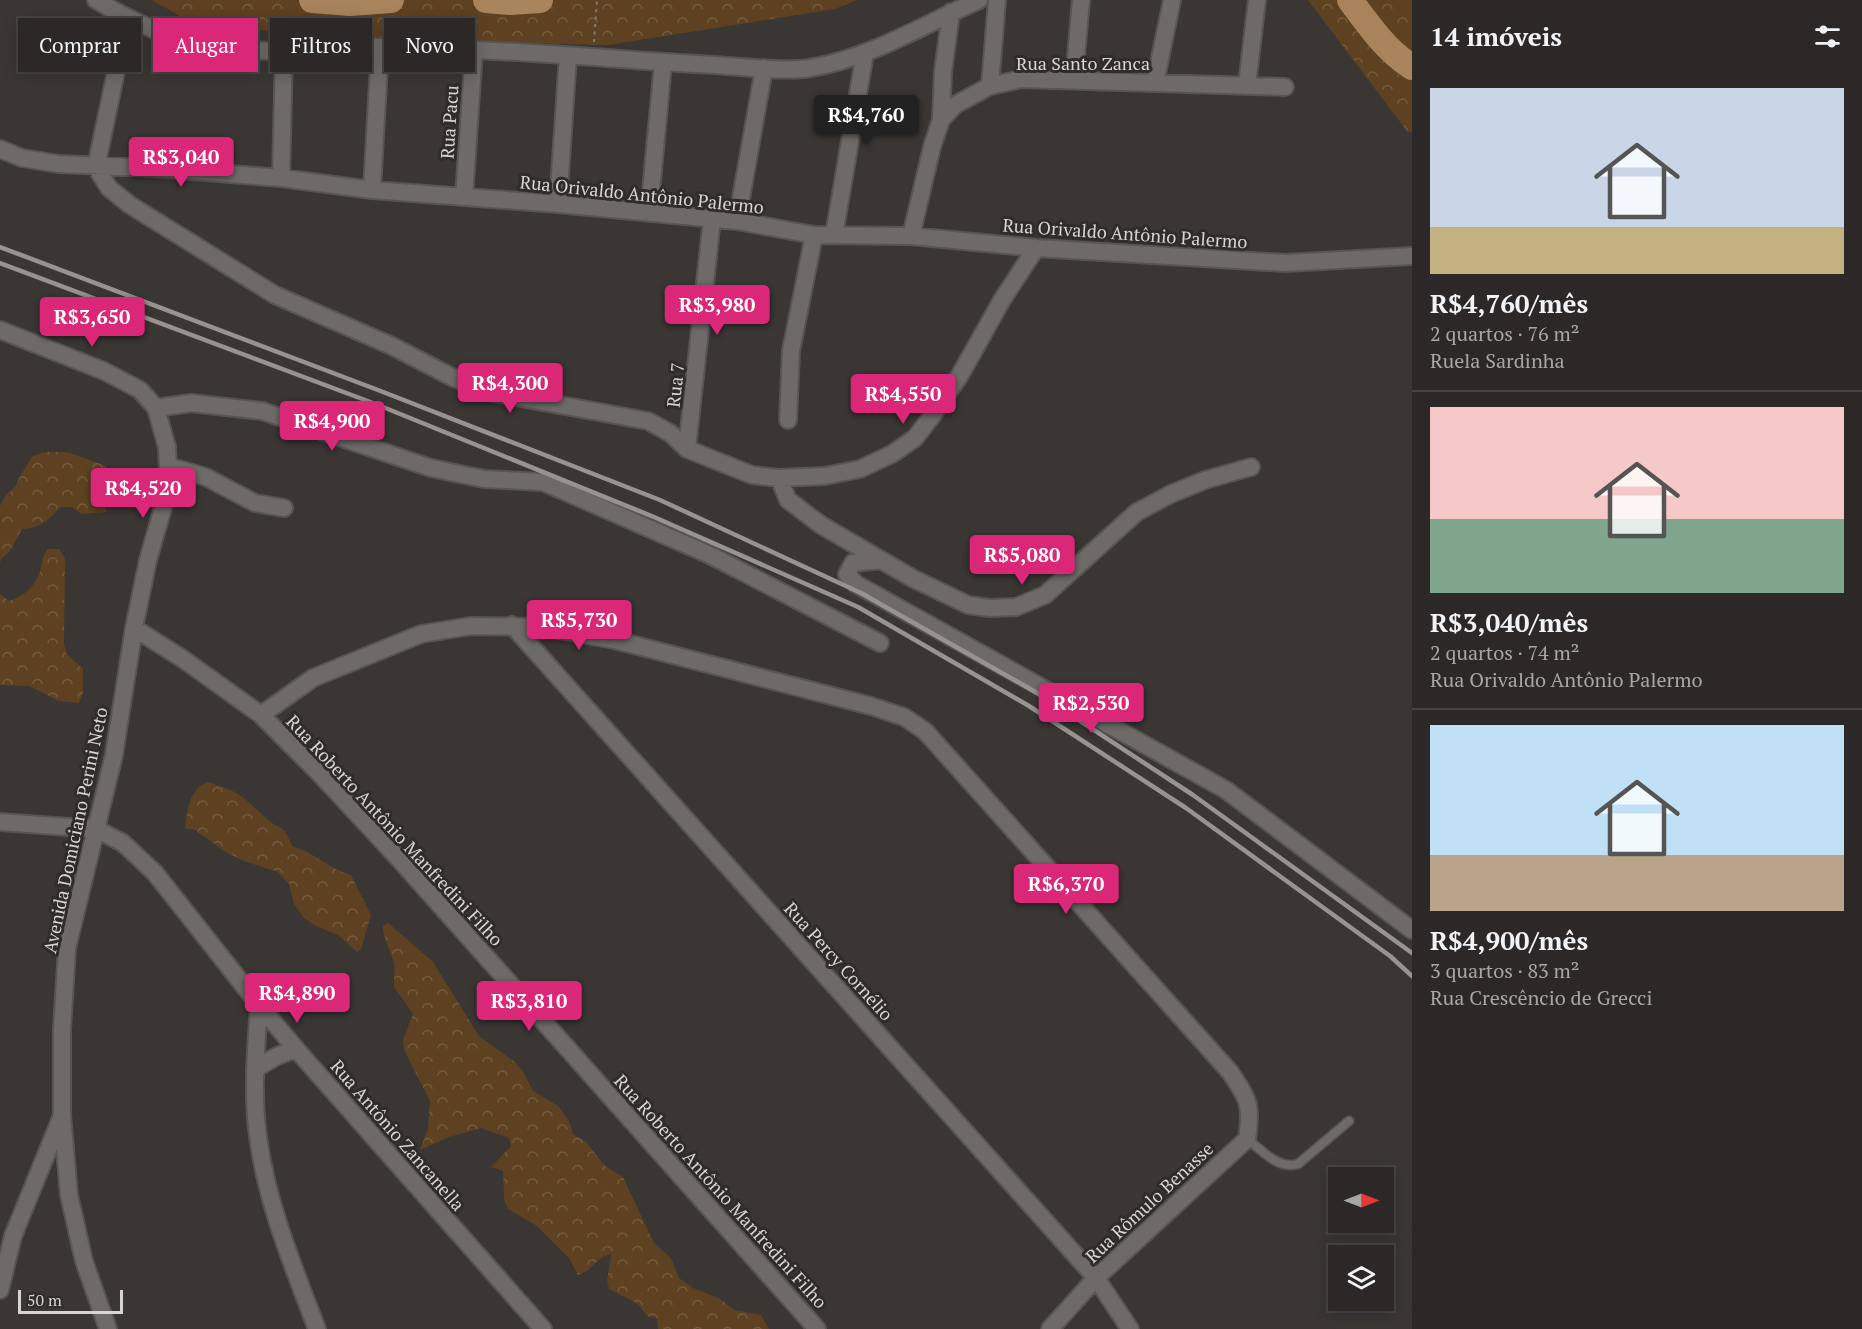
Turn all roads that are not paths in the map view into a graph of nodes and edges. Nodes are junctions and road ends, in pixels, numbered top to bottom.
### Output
1 (96, 0) edge
2 (979, 0) edge
3 (997, 0) edge
4 (1081, 0) edge
5 (1172, 0) edge
6 (1257, 0) edge
7 (951, 12) junction
8 (126, 18) edge
9 (141, 24) edge
10 (372, 47) edge
11 (380, 47) junction
12 (384, 47) edge
13 (270, 50) edge
14 (475, 50) edge
15 (865, 53) junction
16 (568, 56) junction
17 (663, 63) junction
18 (764, 68) junction
19 (117, 72) edge
20 (284, 72) edge
21 (473, 72) edge
22 (1074, 80) junction
23 (1155, 83) junction
24 (1247, 85) junction
25 (990, 86) junction
26 (1285, 87) dead end
27 (941, 120) junction
28 (0, 149) edge
29 (96, 167) junction
30 (281, 178) junction
31 (372, 190) junction
32 (464, 197) junction
33 (558, 204) junction
34 (649, 213) junction
35 (712, 219) junction
36 (737, 221) junction
37 (814, 235) junction
38 (834, 235) junction
39 (910, 236) junction
40 (1036, 248) junction
41 (1412, 256) edge
42 (0, 330) edge
43 (156, 408) junction
44 (788, 420) dead end
45 (687, 449) junction
46 (168, 466) junction
47 (1251, 467) dead end
48 (779, 478) junction
49 (284, 508) dead end
50 (881, 560) junction
51 (512, 625) junction
52 (134, 628) junction
53 (880, 644) dead end
54 (261, 715) junction
55 (0, 822) edge
56 (96, 829) junction
57 (1412, 930) edge
58 (259, 1005) junction
59 (296, 1049) junction
60 (255, 1069) junction
61 (62, 1115) junction
62 (1349, 1121) dead end
63 (1247, 1139) junction
64 (1096, 1278) junction
65 (0, 1290) edge
66 (108, 1329) edge
67 (317, 1329) edge
68 (543, 1329) edge
69 (818, 1329) edge
70 (1050, 1329) edge
71 (1130, 1329) edge

1 - 8 street
2 - 7 street
3 - 25 street
4 - 22 street
5 - 23 street
6 - 24 street
7 - 15 street
7 - 27 street
9 - 13 street
10 - 11 street
11 - 12 street
11 - 31 street
14 - 16 street
15 - 18 street
15 - 38 street
16 - 17 street
16 - 33 street
17 - 18 street
17 - 34 street
18 - 36 street
19 - 29 street
20 - 30 street
21 - 32 street, Rua Pacu
22 - 23 street, Rua Santo Zanca
22 - 25 street, Rua Santo Zanca
23 - 24 street, Rua Santo Zanca
24 - 26 street, Rua Santo Zanca
25 - 27 street, Rua Santo Zanca
27 - 39 street
28 - 29 street, Rua Orivaldo Antônio Palermo
29 - 30 street, Rua Orivaldo Antônio Palermo
29 - 45 street
30 - 31 street, Rua Orivaldo Antônio Palermo
31 - 32 street, Rua Orivaldo Antônio Palermo
32 - 33 street, Rua Orivaldo Antônio Palermo
33 - 34 street, Rua Orivaldo Antônio Palermo
34 - 35 street, Rua Orivaldo Antônio Palermo
35 - 36 street, Rua Orivaldo Antônio Palermo
35 - 45 street, Rua 7
36 - 37 street, Rua Orivaldo Antônio Palermo
37 - 38 street, Rua Orivaldo Antônio Palermo
37 - 44 street
38 - 39 street, Rua Orivaldo Antônio Palermo
39 - 40 street, Rua Orivaldo Antônio Palermo
40 - 41 street, Rua Orivaldo Antônio Palermo
40 - 48 street
42 - 43 street, Avenida Domiciano Perini Neto
43 - 46 street, Avenida Domiciano Perini Neto
43 - 53 street
45 - 48 street
46 - 49 street
46 - 52 street, Avenida Domiciano Perini Neto
47 - 50 street
48 - 50 street
50 - 57 street
51 - 54 street
51 - 63 street
51 - 64 street, Rua Percy Cornélio
52 - 54 street, Rua Roberto Antônio Manfredini Filho
52 - 56 street, Avenida Domiciano Perini Neto
54 - 69 street, Rua Roberto Antônio Manfredini Filho
55 - 56 street, Rua Antônio Zancanella
56 - 58 street, Rua Antônio Zancanella
56 - 61 street, Avenida Domiciano Perini Neto
58 - 59 street, Rua Antônio Zancanella
58 - 60 street
59 - 60 street
59 - 68 street, Rua Antônio Zancanella
60 - 67 street
61 - 65 street
61 - 66 street, Avenida Domiciano Perini Neto
62 - 63 lane
63 - 64 street, Rua Rômulo Benasse
64 - 70 street, Rua Rômulo Benasse
64 - 71 street, Rua Percy Cornélio

